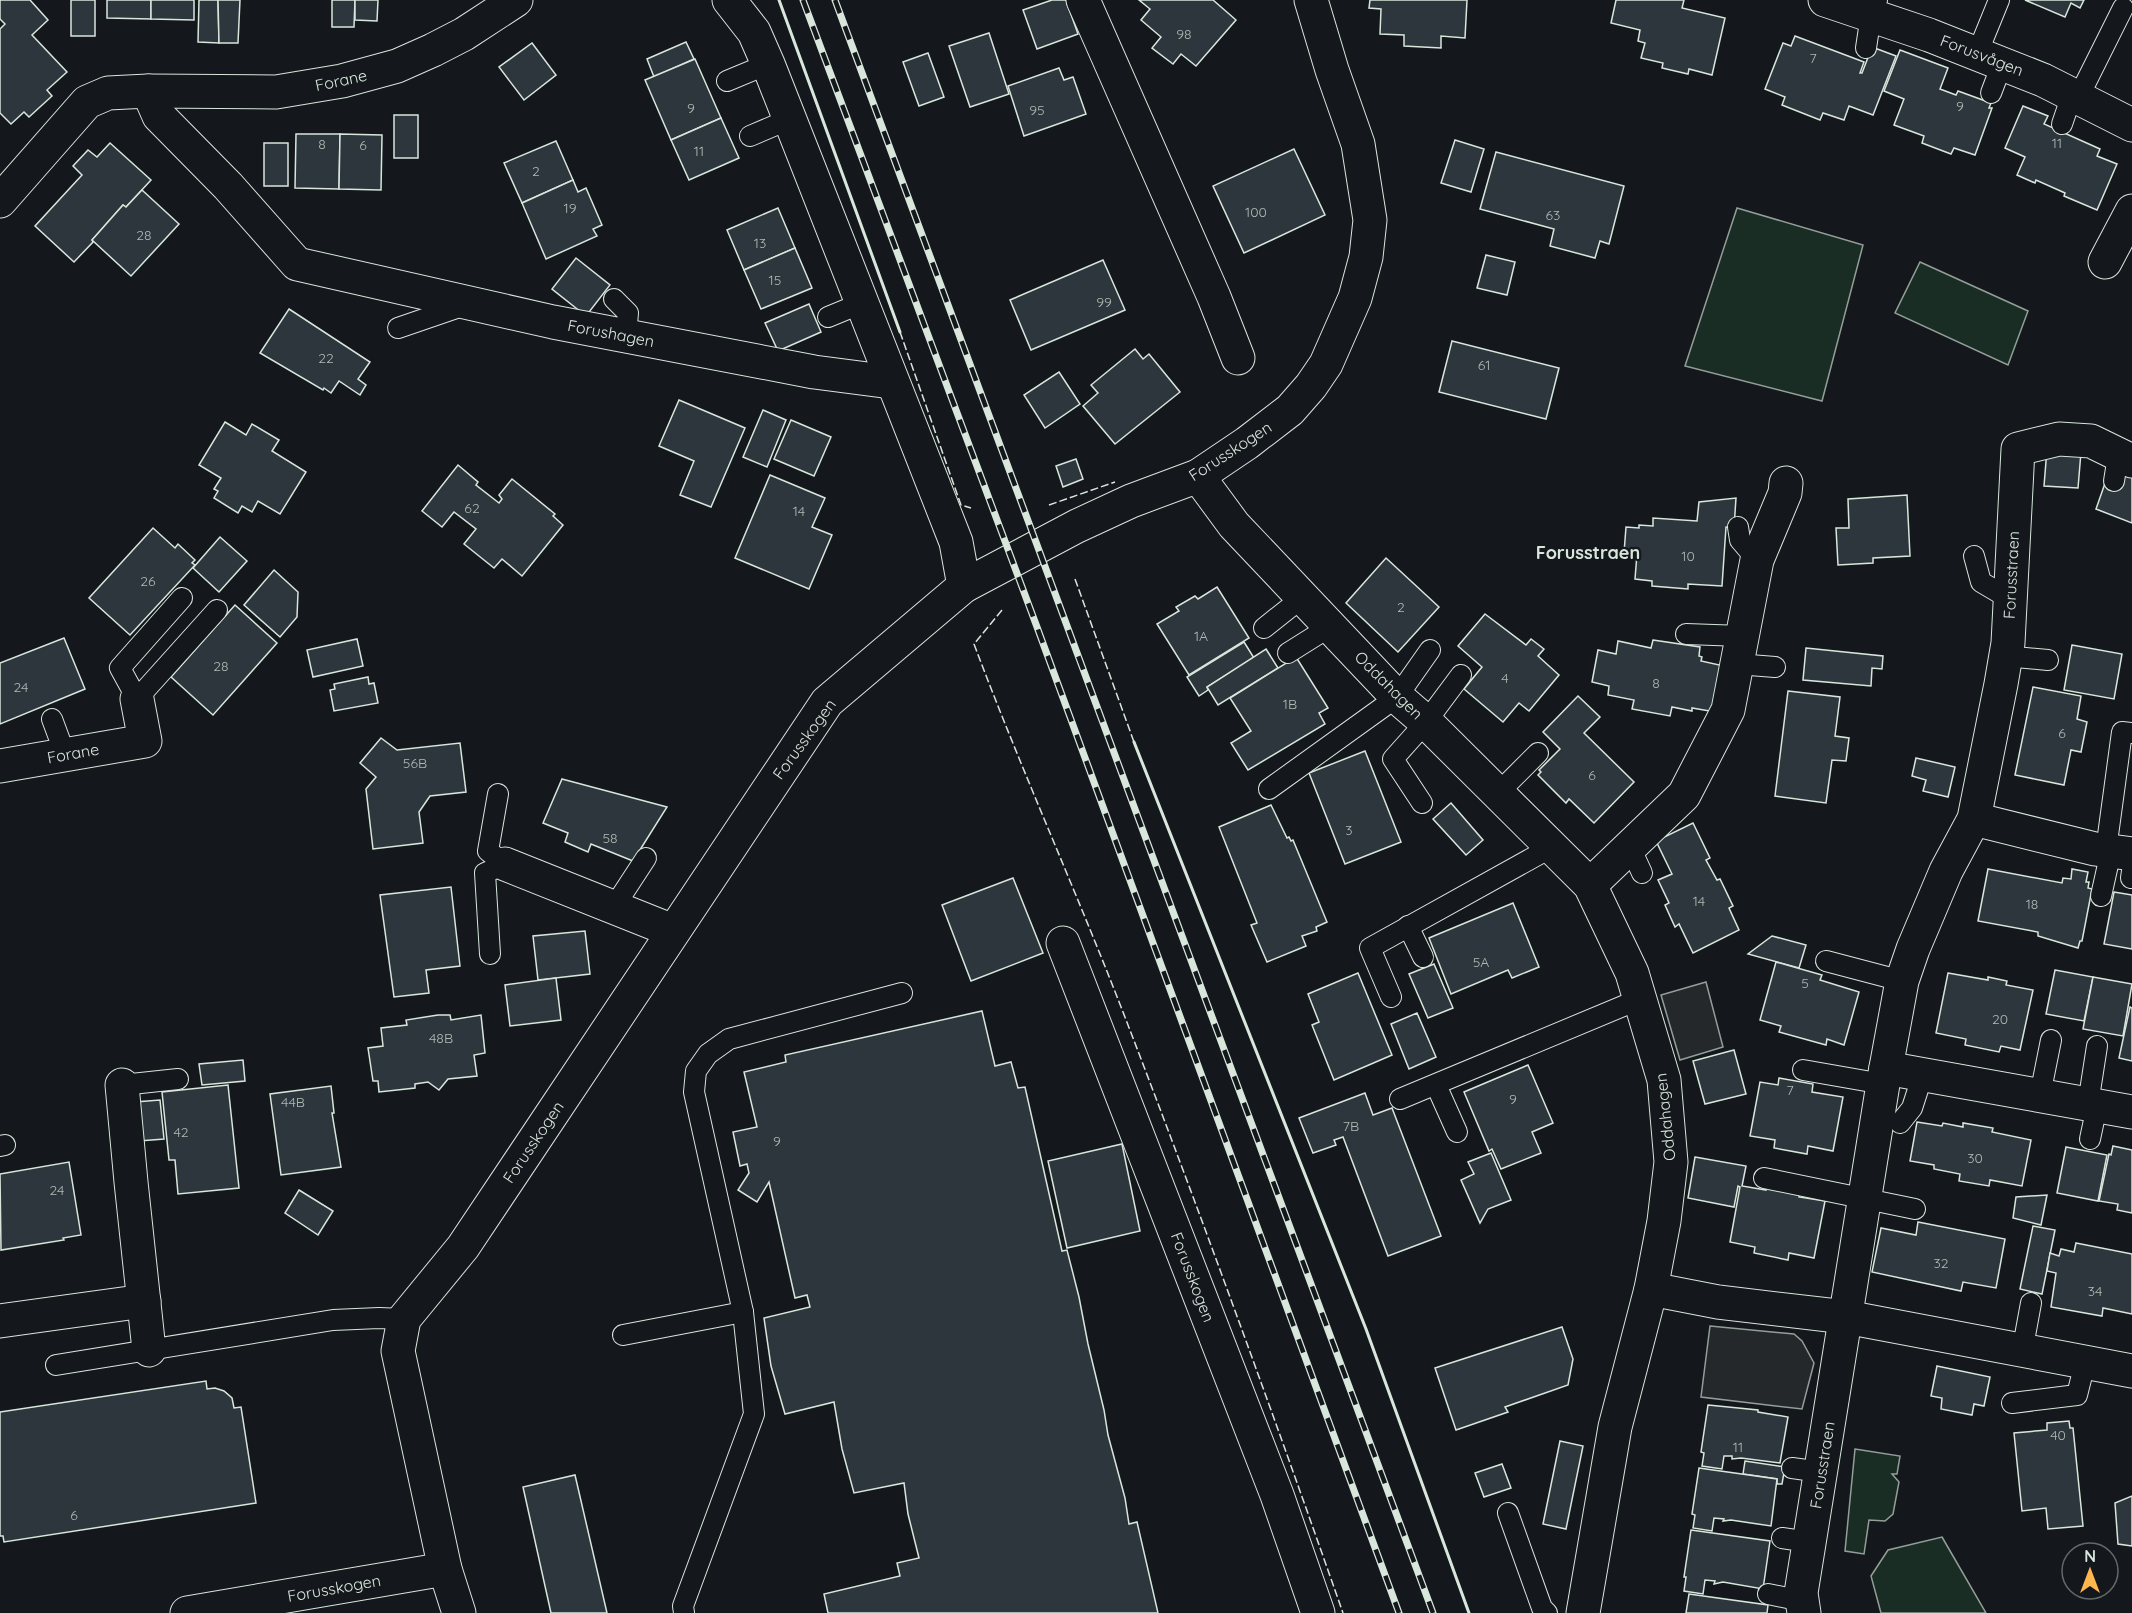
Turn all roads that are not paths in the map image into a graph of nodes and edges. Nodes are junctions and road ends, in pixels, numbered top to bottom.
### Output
1 (516, 0) edge
2 (729, 0) edge
3 (1083, 0) edge
4 (1311, 0) edge
5 (1825, 0) edge
6 (2000, 0) edge
7 (1874, 8) edge
8 (2123, 8) dead end
9 (1866, 48) dead end
10 (768, 64) junction
11 (1990, 70) junction
12 (727, 81) dead end
13 (148, 91) junction
14 (2071, 106) junction
15 (790, 119) junction
16 (2132, 125) edge
17 (750, 136) dead end
18 (7, 180) edge
19 (2132, 211) edge
20 (2105, 262) dead end
21 (614, 299) dead end
22 (470, 303) junction
23 (862, 303) junction
24 (828, 317) dead end
25 (398, 328) dead end
26 (626, 335) junction
27 (1238, 358) dead end
28 (891, 382) junction
29 (2121, 466) edge
30 (1198, 476) junction
31 (1786, 483) dead end
32 (1738, 527) dead end
33 (1974, 556) dead end
34 (1757, 560) junction
35 (964, 586) junction
36 (1303, 597) junction
37 (182, 598) dead end
38 (2010, 599) junction
39 (217, 609) dead end
40 (1331, 626) junction
41 (1264, 628) dead end
42 (1686, 634) dead end
43 (1430, 650) dead end
44 (1740, 650) junction
45 (1288, 653) dead end
46 (2005, 656) junction
47 (2048, 660) dead end
48 (1775, 667) dead end
49 (1461, 675) dead end
50 (1398, 697) junction
51 (137, 699) junction
52 (52, 719) dead end
53 (1426, 722) junction
54 (2132, 733) edge
55 (1538, 753) dead end
56 (65, 754) junction
57 (0, 766) edge
58 (1269, 789) dead end
59 (498, 794) dead end
60 (1497, 794) junction
61 (1422, 803) dead end
62 (1974, 819) junction
63 (1552, 848) junction
64 (646, 858) dead end
65 (2122, 861) edge
66 (505, 864) junction
67 (1590, 885) junction
68 (2101, 897) dead end
69 (614, 907) junction
70 (1408, 926) junction
71 (673, 931) junction
72 (1063, 943) dead end
73 (490, 954) dead end
74 (1423, 957) dead end
75 (1826, 961) dead end
76 (1902, 981) junction
77 (902, 993) dead end
78 (1391, 997) dead end
79 (1640, 999) junction
80 (2051, 1040) dead end
81 (2097, 1046) dead end
82 (1803, 1070) dead end
83 (1923, 1074) junction
84 (1885, 1076) junction
85 (178, 1079) dead end
86 (122, 1085) joint
87 (1436, 1085) junction
88 (2040, 1095) junction
89 (1400, 1100) dead end
90 (2092, 1105) junction
91 (2132, 1112) edge
92 (1900, 1123) dead end
93 (1456, 1132) dead end
94 (2090, 1139) dead end
95 (1764, 1178) dead end
96 (1865, 1199) junction
97 (1915, 1209) dead end
98 (1651, 1289) junction
99 (144, 1301) junction
100 (2031, 1303) dead end
101 (742, 1312) junction
102 (1846, 1317) junction
103 (404, 1319) junction
104 (0, 1321) edge
105 (623, 1335) dead end
106 (150, 1350) junction
107 (2022, 1352) junction
108 (2085, 1363) junction
109 (56, 1365) dead end
110 (2132, 1371) edge
111 (2012, 1403) dead end
112 (1508, 1513) dead end
113 (445, 1569) junction
114 (1768, 1594) dead end
115 (1803, 1607) edge
116 (187, 1613) edge
117 (459, 1613) edge
118 (684, 1613) edge
119 (1318, 1613) edge
120 (1547, 1613) edge
121 (1583, 1613) edge

1 - 13 street, Forane
2 - 10 street
3 - 27 street
4 - 30 street, Forusskogen
5 - 7 street, Forusvågen
6 - 11 lane
7 - 9 lane
7 - 11 street, Forusvågen
8 - 14 lane
10 - 12 lane
10 - 15 street
11 - 14 street, Forusvågen
13 - 18 street, Forane
13 - 22 street, Forushagen
14 - 16 street, Forusvågen
15 - 17 lane
15 - 23 street
19 - 20 street
21 - 26 lane
22 - 25 lane
22 - 26 street, Forushagen
23 - 24 lane
23 - 28 street
26 - 28 street, Forushagen
28 - 35 street
29 - 38 street, Forusstraen
30 - 35 street, Forusskogen
30 - 36 street, Oddahagen
31 - 34 street
32 - 34 lane
33 - 38 lane
34 - 44 street
35 - 71 street, Forusskogen
36 - 40 street, Oddahagen
36 - 41 lane
37 - 51 lane
38 - 46 street, Forusstraen
39 - 51 lane
40 - 45 lane
40 - 50 street, Oddahagen
42 - 44 lane
43 - 50 lane
44 - 48 lane
44 - 67 street
46 - 47 lane
46 - 62 street, Forusstraen
49 - 53 lane
50 - 53 street, Oddahagen
50 - 58 lane
51 - 56 street, Forane
52 - 56 lane
53 - 60 street, Oddahagen
53 - 61 lane
54 - 65 lane
55 - 60 lane
56 - 57 street, Forane
59 - 66 lane
60 - 63 street, Oddahagen
62 - 65 street
62 - 76 street, Forusstraen
63 - 67 street, Oddahagen
63 - 70 lane
64 - 69 lane
65 - 68 lane
66 - 69 street
66 - 73 lane
67 - 79 street, Oddahagen
69 - 71 street
70 - 74 lane
70 - 78 lane
71 - 103 street, Forusskogen
72 - 119 street, Forusskogen
75 - 76 lane
76 - 84 street, Forusstraen
77 - 101 lane
79 - 87 lane
79 - 98 street, Oddahagen
80 - 88 lane
81 - 90 lane
82 - 84 lane
83 - 84 street
83 - 88 street
83 - 92 lane
84 - 96 street, Forusstraen
85 - 86 lane
86 - 99 street
87 - 89 lane
87 - 93 lane
88 - 90 street
90 - 91 street
90 - 94 lane
95 - 96 lane
96 - 97 lane
96 - 102 street, Forusstraen
98 - 102 street
98 - 121 street, Oddahagen
99 - 104 street
99 - 106 street
100 - 107 lane
101 - 105 lane
101 - 118 lane
102 - 107 street
102 - 115 street, Forusstraen
103 - 106 lane
103 - 113 street, Forusskogen
106 - 109 lane
107 - 108 street
108 - 110 street
108 - 111 lane
112 - 120 lane
113 - 116 street, Forusskogen
113 - 117 street, Forusskogen
114 - 115 lane

